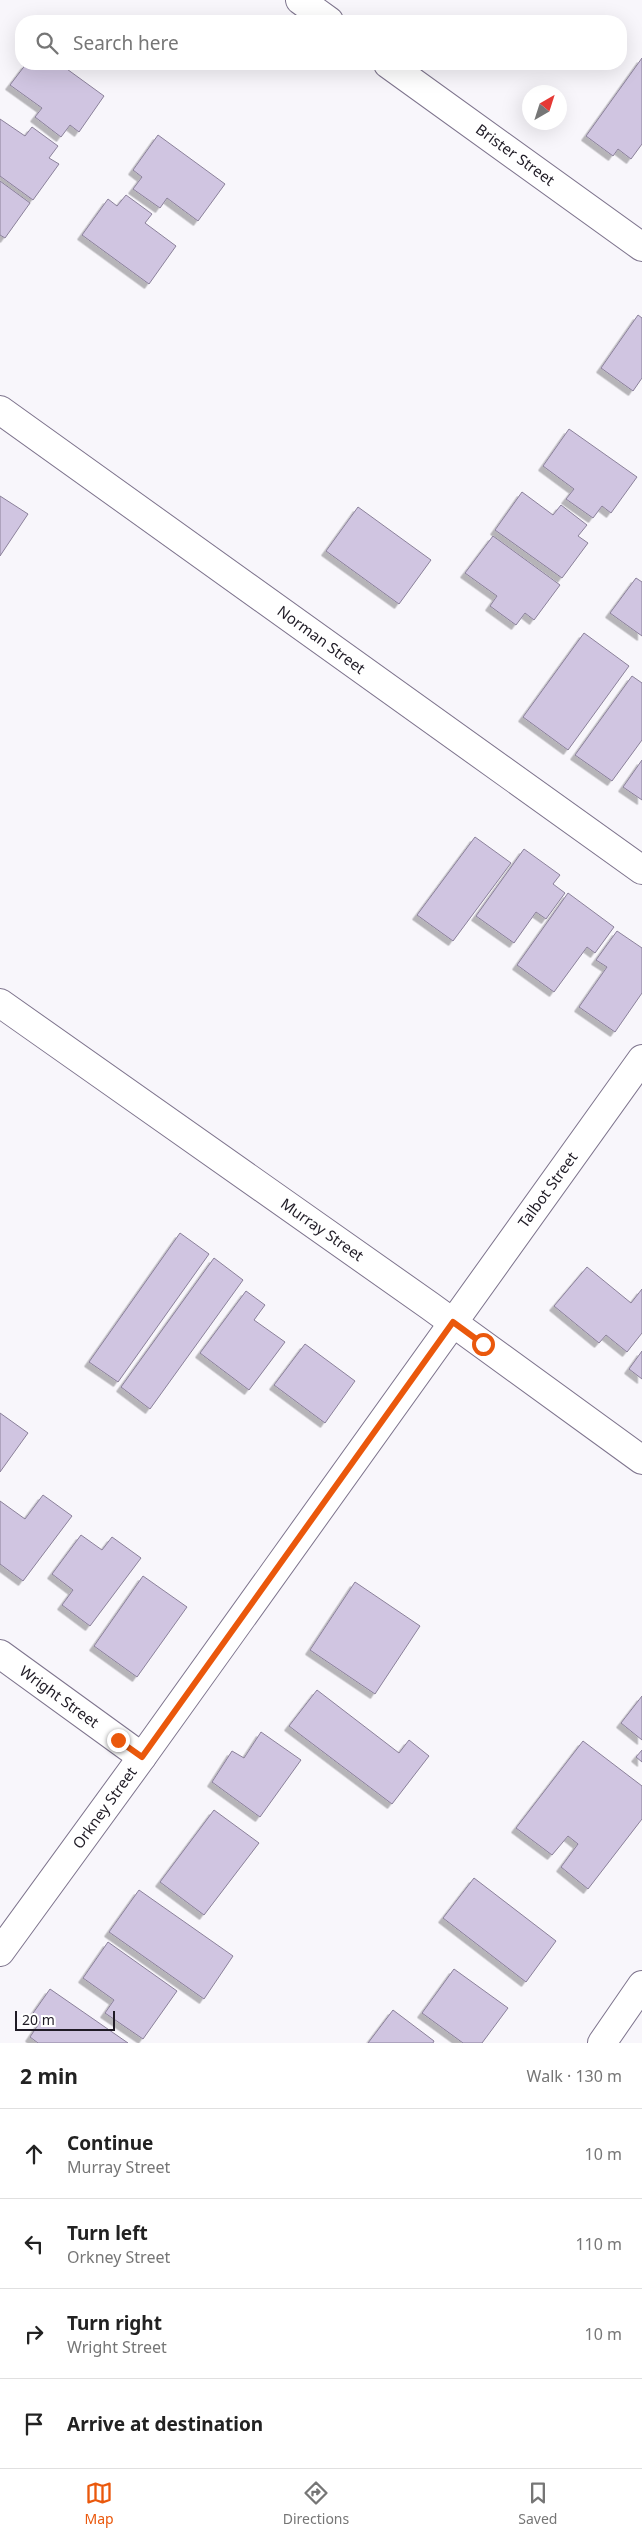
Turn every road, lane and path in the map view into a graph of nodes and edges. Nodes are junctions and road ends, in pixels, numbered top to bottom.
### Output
1 (300, 0) edge
2 (321, 15) edge
3 (396, 70) edge
4 (642, 246) edge
5 (0, 410) edge
6 (642, 870) edge
7 (1, 1005) edge
8 (642, 1059) edge
9 (453, 1322) junction
10 (642, 1460) edge
11 (0, 1654) edge
12 (142, 1757) junction
13 (0, 1952) edge
14 (642, 1985) edge
15 (602, 2043) edge

1 - 2 street
3 - 4 street, Brister Street
5 - 6 street, Norman Street
7 - 9 street, Murray Street
8 - 9 street, Talbot Street
9 - 10 street, Murray Street
9 - 12 street, Orkney Street
11 - 12 street, Wright Street
12 - 13 street, Orkney Street
14 - 15 street

